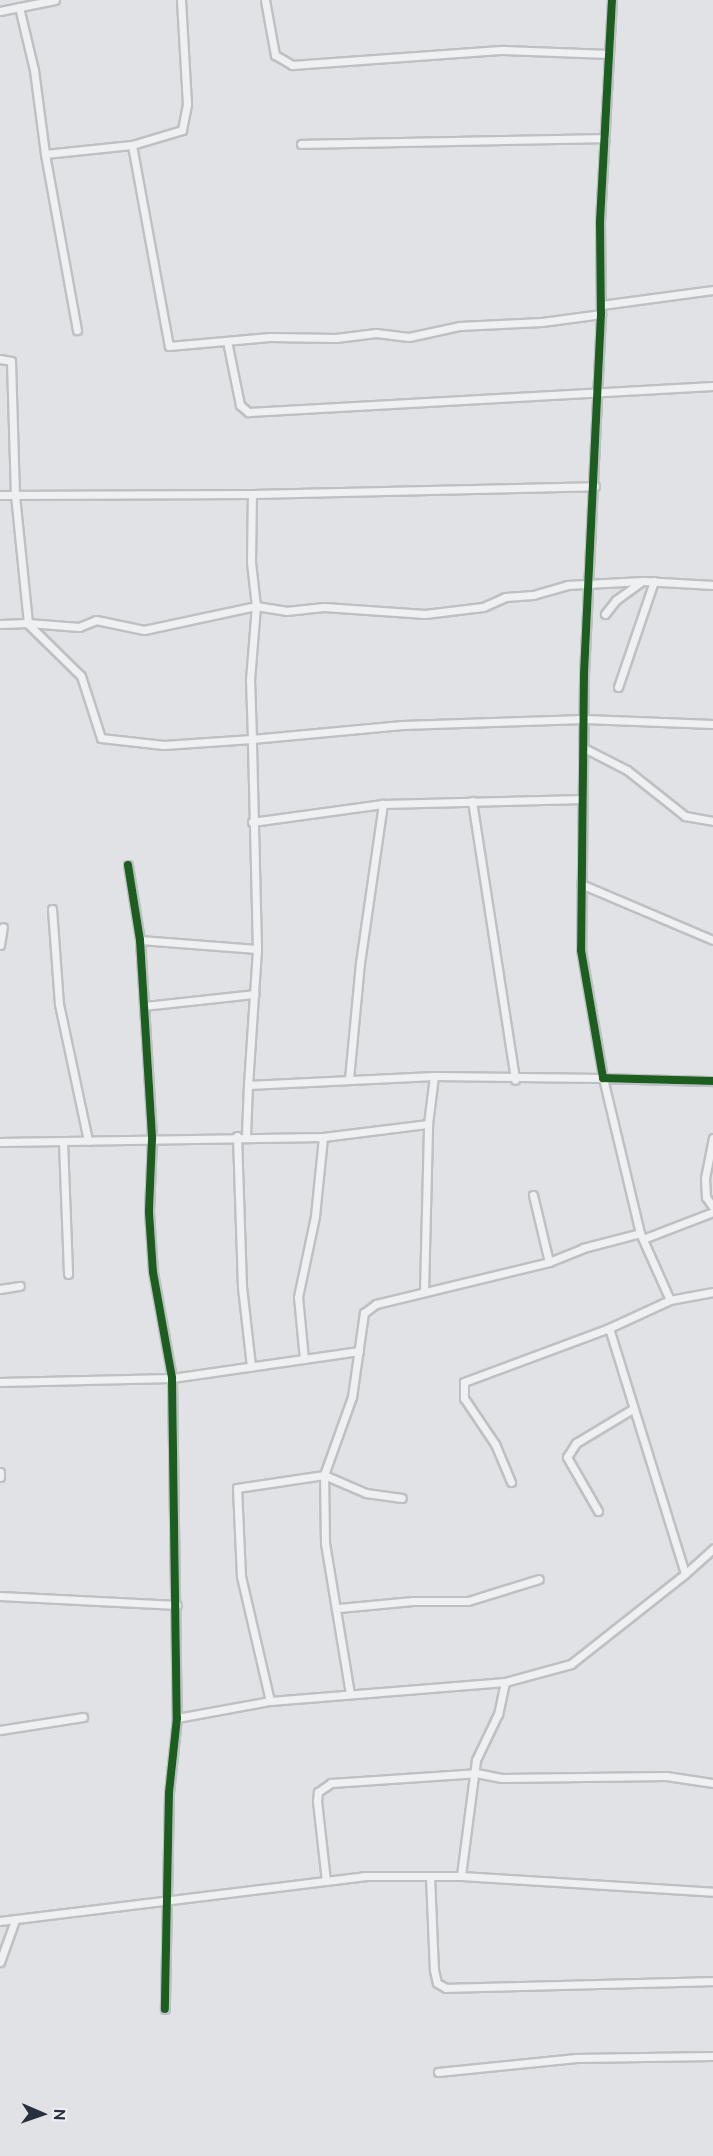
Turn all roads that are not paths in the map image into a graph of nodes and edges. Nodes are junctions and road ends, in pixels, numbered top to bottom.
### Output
1 (55, 0) edge
2 (181, 0) edge
3 (265, 0) edge
4 (612, 0) edge
5 (19, 7) junction
6 (0, 11) edge
7 (609, 54) junction
8 (605, 138) junction
9 (301, 144) dead end
10 (132, 145) junction
11 (45, 154) junction
12 (713, 290) edge
13 (601, 310) junction
14 (76, 330) dead end
15 (227, 341) junction
16 (0, 358) edge
17 (713, 386) edge
18 (597, 390) junction
19 (595, 486) junction
20 (252, 494) junction
21 (0, 495) edge
22 (15, 495) junction
23 (643, 581) junction
24 (654, 581) junction
25 (713, 585) edge
26 (589, 587) junction
27 (256, 606) junction
28 (605, 614) dead end
29 (0, 624) edge
30 (28, 624) junction
31 (618, 687) dead end
32 (584, 719) junction
33 (713, 724) edge
34 (252, 739) junction
35 (584, 748) junction
36 (583, 800) junction
37 (472, 801) junction
38 (383, 804) junction
39 (713, 821) edge
40 (252, 822) junction
41 (128, 865) dead end
42 (581, 884) junction
43 (52, 909) dead end
44 (3, 927) dead end
45 (140, 940) junction
46 (713, 940) edge
47 (0, 945) edge
48 (257, 949) junction
49 (254, 994) junction
50 (144, 1006) junction
51 (434, 1076) junction
52 (603, 1078) junction
53 (349, 1079) junction
54 (515, 1080) junction
55 (713, 1081) edge
56 (248, 1085) junction
57 (428, 1124) junction
58 (237, 1136) junction
59 (246, 1136) junction
60 (322, 1137) junction
61 (713, 1138) edge
62 (152, 1139) junction
63 (88, 1141) junction
64 (0, 1142) edge
65 (63, 1142) junction
66 (532, 1195) dead end
67 (713, 1209) edge
68 (641, 1236) junction
69 (549, 1262) junction
70 (68, 1275) dead end
71 (20, 1286) dead end
72 (0, 1289) edge
73 (424, 1292) junction
74 (713, 1292) edge
75 (670, 1300) junction
76 (609, 1328) junction
77 (359, 1351) junction
78 (304, 1359) junction
79 (251, 1366) junction
80 (172, 1378) junction
81 (0, 1382) edge
82 (632, 1410) junction
83 (0, 1472) edge
84 (324, 1475) junction
85 (0, 1477) edge
86 (511, 1482) dead end
87 (402, 1498) dead end
88 (598, 1511) dead end
89 (713, 1549) edge
90 (686, 1574) junction
91 (539, 1579) dead end
92 (0, 1596) edge
93 (177, 1605) junction
94 (339, 1608) junction
95 (505, 1682) junction
96 (350, 1694) junction
97 (270, 1701) junction
98 (83, 1717) dead end
99 (177, 1718) junction
100 (0, 1730) edge
101 (476, 1773) junction
102 (713, 1783) edge
103 (430, 1876) junction
104 (461, 1876) junction
105 (326, 1881) junction
106 (713, 1892) edge
107 (170, 1900) junction
108 (15, 1920) junction
109 (0, 1921) edge
110 (0, 1962) edge
111 (713, 1981) edge
112 (165, 2009) dead end
113 (713, 2056) edge
114 (438, 2072) dead end

1 - 5 street
2 - 10 street
3 - 7 street
4 - 7 street
5 - 6 street
5 - 11 street
7 - 8 street
8 - 9 street
8 - 13 street
10 - 11 street
10 - 15 street
11 - 14 street
12 - 13 street
13 - 15 street
13 - 18 street
15 - 18 street
16 - 22 street
17 - 18 street
18 - 19 street
19 - 20 street
19 - 26 street
20 - 22 street
20 - 27 street
21 - 22 street
22 - 30 street
23 - 24 street
23 - 26 street
23 - 28 street
24 - 25 street
24 - 31 street
26 - 27 street
26 - 32 street
27 - 30 street
27 - 34 street
29 - 30 street
30 - 34 street
32 - 33 street
32 - 34 street
32 - 35 street
34 - 40 street
35 - 36 street
35 - 39 street
36 - 37 street
36 - 42 street
37 - 38 street
37 - 54 street
38 - 40 street
38 - 53 street
40 - 48 street
41 - 45 street
42 - 46 street
42 - 52 street
43 - 63 street
44 - 47 street
45 - 48 street
45 - 50 street
48 - 49 street
49 - 50 street
49 - 56 street
50 - 62 street
51 - 53 street
51 - 54 street
51 - 57 street
52 - 54 street
52 - 55 street
52 - 68 street
53 - 56 street
56 - 59 street
57 - 60 street
57 - 73 street
58 - 59 street
58 - 62 street
58 - 79 street
59 - 60 street
60 - 78 street
61 - 67 street
62 - 63 street
62 - 80 street
63 - 65 street
64 - 65 street
65 - 70 street
66 - 69 street
67 - 68 street
68 - 69 street
68 - 75 street
69 - 73 street
71 - 72 street
73 - 77 street
74 - 75 street
75 - 76 street
76 - 82 street
76 - 86 street
77 - 78 street
77 - 84 street
78 - 79 street
79 - 80 street
80 - 81 street
80 - 93 street
82 - 88 street
82 - 90 street
83 - 85 street
84 - 87 street
84 - 94 street
84 - 97 street
89 - 90 street
90 - 95 street
91 - 94 street
92 - 93 street
93 - 99 street
94 - 96 street
95 - 96 street
95 - 101 street
96 - 97 street
97 - 99 street
98 - 100 street
99 - 107 street
101 - 102 street
101 - 104 street
101 - 105 street
103 - 104 street
103 - 105 street
103 - 111 street
104 - 106 street
105 - 107 street
107 - 108 street
107 - 112 street
108 - 109 street
108 - 110 street
113 - 114 street

